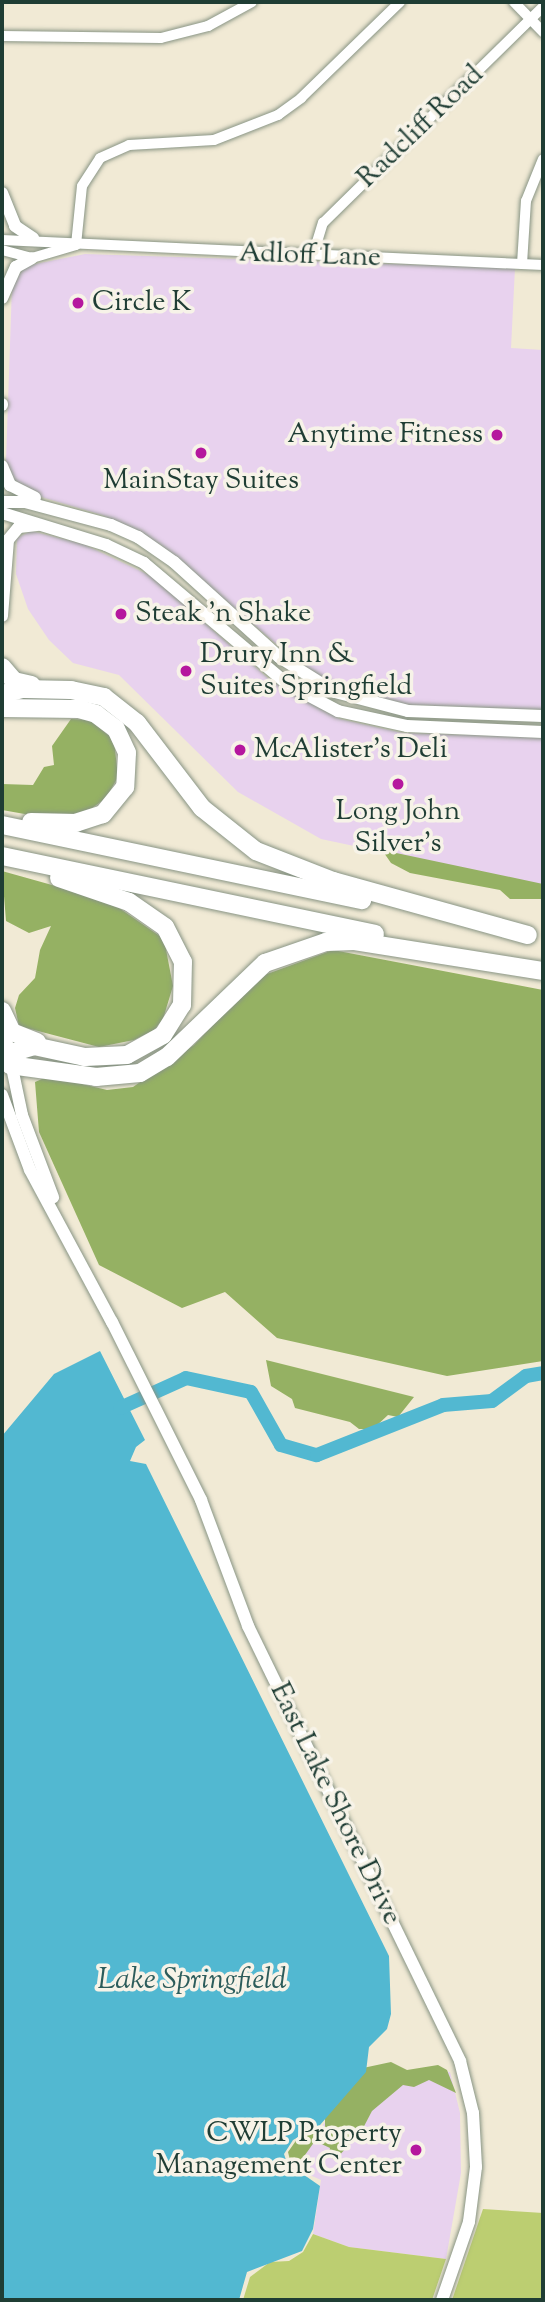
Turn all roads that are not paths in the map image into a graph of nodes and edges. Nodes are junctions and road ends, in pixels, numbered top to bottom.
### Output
1 (251, 2) edge
2 (400, 2) edge
3 (514, 2) edge
4 (543, 7) edge
5 (531, 19) junction
6 (543, 32) edge
7 (2, 36) edge
8 (543, 159) edge
9 (2, 193) edge
10 (33, 238) junction
11 (2, 240) edge
12 (76, 245) junction
13 (2, 250) edge
14 (313, 255) junction
15 (32, 258) junction
16 (522, 264) junction
17 (543, 265) edge
18 (2, 298) edge
19 (2, 466) edge
20 (2, 502) edge
21 (2, 513) edge
22 (111, 525) junction
23 (40, 526) junction
24 (2, 615) edge
25 (253, 633) junction
26 (279, 641) dead end
27 (2, 667) edge
28 (2, 694) edge
29 (2, 708) edge
30 (543, 716) edge
31 (138, 723) junction
32 (543, 732) edge
33 (2, 817) edge
34 (2, 825) edge
35 (2, 856) edge
36 (2, 863) edge
37 (536, 936) edge
38 (543, 970) edge
39 (2, 1011) edge
40 (2, 1020) edge
41 (98, 1057) junction
42 (5, 1059) edge
43 (2, 1095) edge
44 (63, 1224) junction
45 (442, 2300) edge

1 - 7 street
2 - 12 street
3 - 5 street
4 - 5 street, Radcliff Road
5 - 6 street
5 - 14 street, Radcliff Road
8 - 16 street
9 - 10 main road
10 - 11 street, Adloff Lane
10 - 12 street, Adloff Lane
12 - 14 street, Adloff Lane
12 - 15 street, Adloff Lane
13 - 15 street
14 - 16 street, Adloff Lane
15 - 18 main road
16 - 17 street, Adloff Lane
19 - 22 main road
20 - 22 main road
21 - 23 main road
22 - 25 main road
23 - 24 main road
23 - 32 main road
25 - 26 main road
25 - 30 main road
27 - 31 highway
28 - 31 highway
29 - 33 highway
31 - 37 highway
34 - 37 highway
35 - 38 highway
36 - 41 highway
38 - 42 highway
39 - 41 highway
40 - 42 main road
41 - 42 highway
42 - 44 main road
43 - 44 main road
44 - 45 main road, East Lake Shore Drive

